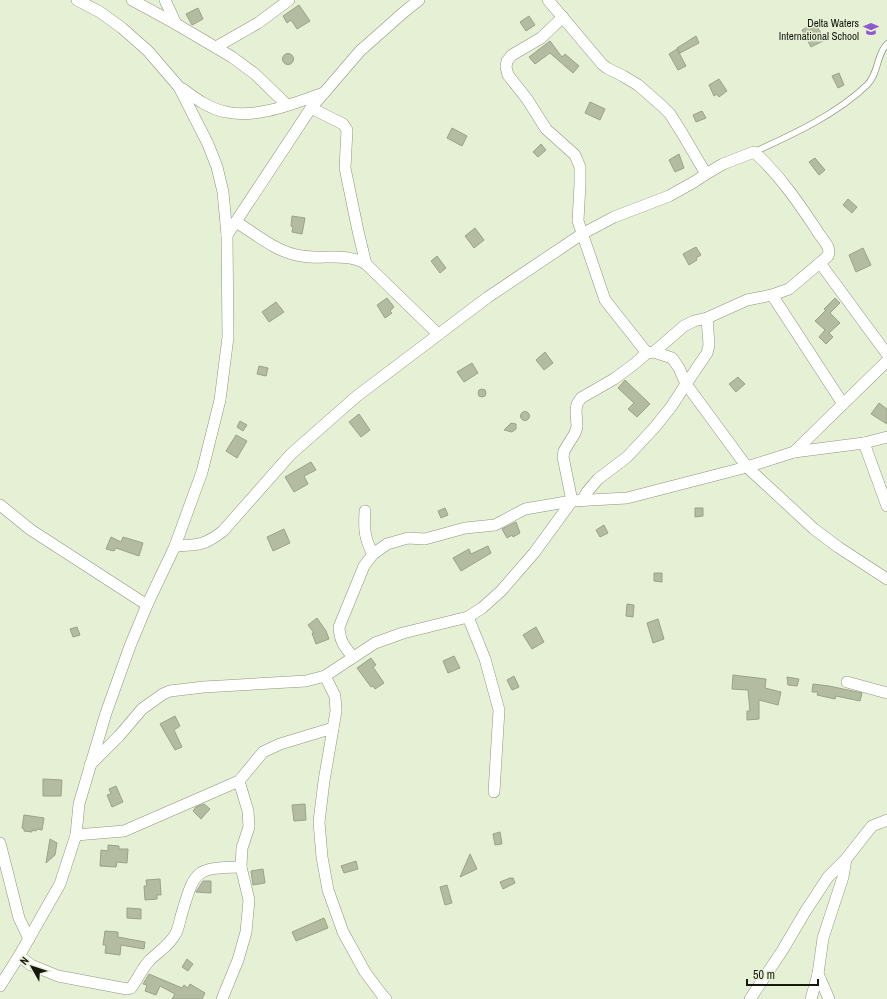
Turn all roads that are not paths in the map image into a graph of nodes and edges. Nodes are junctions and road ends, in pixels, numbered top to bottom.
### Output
1 (77, 0) edge
2 (132, 0) edge
3 (165, 0) edge
4 (289, 0) edge
5 (419, 0) edge
6 (548, 0) edge
7 (563, 17) junction
8 (176, 24) junction
9 (887, 44) edge
10 (216, 47) junction
11 (179, 87) junction
12 (325, 93) junction
13 (287, 105) junction
14 (311, 108) junction
15 (754, 152) junction
16 (706, 174) junction
17 (236, 222) junction
18 (582, 234) junction
19 (227, 235) junction
20 (820, 263) junction
21 (366, 264) junction
22 (772, 295) junction
23 (707, 318) junction
24 (438, 334) junction
25 (650, 352) junction
26 (887, 354) edge
27 (887, 361) edge
28 (686, 384) junction
29 (843, 404) junction
30 (887, 437) edge
31 (864, 444) junction
32 (794, 452) junction
33 (747, 468) junction
34 (577, 501) junction
35 (0, 505) edge
36 (887, 506) edge
37 (365, 511) dead end
38 (175, 546) junction
39 (373, 554) junction
40 (887, 579) edge
41 (147, 605) junction
42 (468, 617) junction
43 (353, 657) junction
44 (325, 676) junction
45 (847, 682) dead end
46 (887, 693) edge
47 (333, 728) junction
48 (90, 765) junction
49 (239, 781) junction
50 (494, 792) dead end
51 (887, 820) edge
52 (76, 835) junction
53 (0, 843) edge
54 (846, 859) junction
55 (241, 867) junction
56 (29, 939) junction
57 (19, 956) junction
58 (818, 974) junction
59 (0, 986) edge
60 (222, 999) edge
61 (386, 999) edge
62 (750, 999) edge
63 (811, 999) edge
64 (829, 999) edge

1 - 11 street
2 - 8 street
3 - 8 street
4 - 10 street
5 - 12 street
6 - 7 street
7 - 16 street
7 - 18 street
8 - 10 street
9 - 15 lane
10 - 13 street
11 - 13 street
11 - 19 street
12 - 13 street
12 - 14 street
14 - 17 street
14 - 21 street
15 - 16 street
15 - 20 street
16 - 18 street
17 - 19 street
17 - 21 street
18 - 24 street
18 - 25 street
19 - 38 street
20 - 22 street
20 - 26 street
21 - 24 street
22 - 23 street
22 - 29 street
23 - 25 street
23 - 28 street
24 - 38 street
25 - 28 street
25 - 34 street
27 - 29 street
28 - 33 street
28 - 34 street
29 - 32 street
30 - 31 street
31 - 32 street
31 - 36 street
32 - 33 street
33 - 34 street
33 - 40 street
34 - 39 street
34 - 42 street
35 - 41 street
37 - 39 street
38 - 41 street
39 - 43 street
41 - 48 street
42 - 43 street
42 - 50 street
43 - 44 street
44 - 47 street
44 - 48 street
45 - 46 street
47 - 49 street
47 - 61 street
48 - 52 street
49 - 52 street
49 - 55 street
51 - 54 street
52 - 56 street
53 - 56 street
54 - 58 street
54 - 62 street
55 - 57 street
55 - 60 street
56 - 57 street
57 - 59 street
58 - 63 street
58 - 64 street

